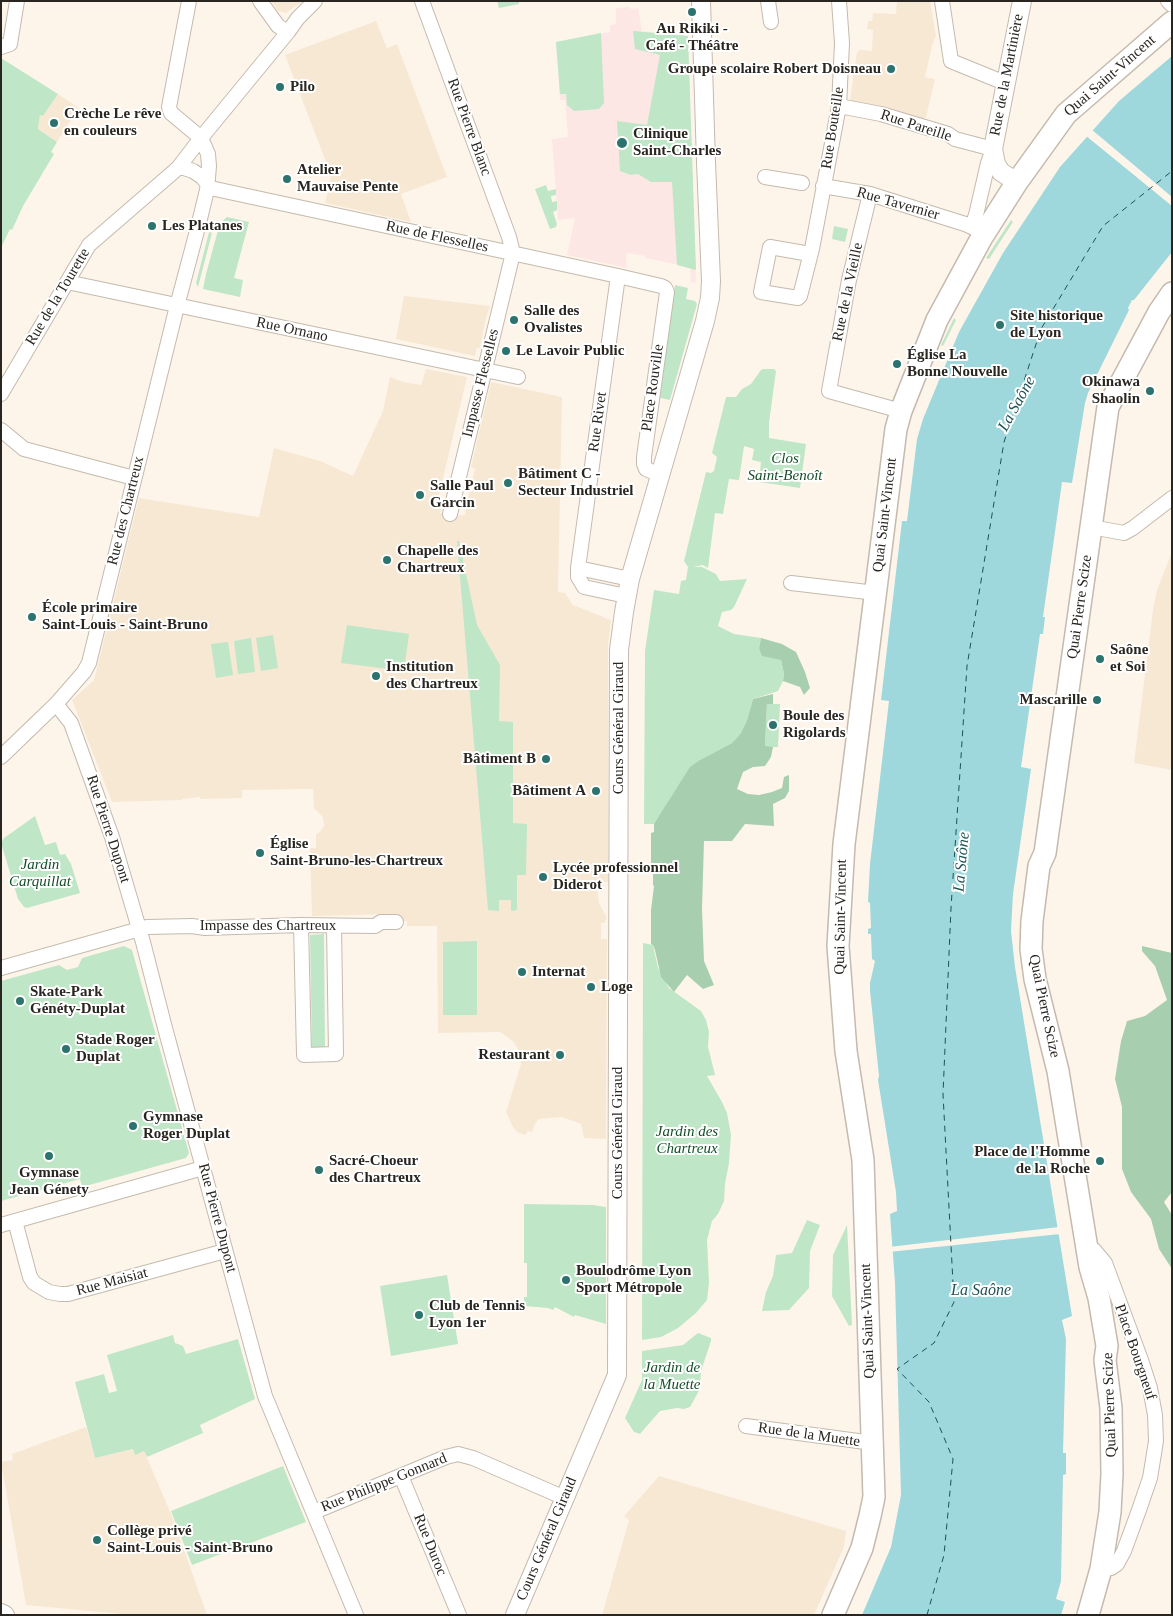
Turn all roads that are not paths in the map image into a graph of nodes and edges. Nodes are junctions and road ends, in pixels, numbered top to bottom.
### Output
1 (18, 1) edge
2 (189, 1) edge
3 (260, 1) edge
4 (315, 1) edge
5 (422, 1) edge
6 (701, 1) edge
7 (768, 1) edge
8 (839, 1) edge
9 (942, 1) edge
10 (1022, 1) edge
11 (1168, 1) edge
12 (1172, 5) edge
13 (771, 22) dead end
14 (1172, 22) edge
15 (288, 32) junction
16 (4, 46) edge
17 (1005, 83) junction
18 (839, 106) junction
19 (201, 138) junction
20 (993, 149) junction
21 (178, 168) junction
22 (765, 176) dead end
23 (207, 182) junction
24 (1017, 182) junction
25 (802, 183) dead end
26 (823, 186) junction
27 (870, 194) junction
28 (978, 230) junction
29 (513, 253) junction
30 (810, 254) junction
31 (618, 276) junction
32 (67, 282) junction
33 (667, 292) joint
34 (1172, 293) edge
35 (177, 306) junction
36 (485, 370) junction
37 (518, 377) dead end
38 (1, 394) edge
39 (901, 410) junction
40 (1, 430) edge
41 (660, 475) junction
42 (134, 478) junction
43 (1172, 498) edge
44 (450, 514) dead end
45 (1091, 527) junction
46 (791, 583) dead end
47 (628, 587) junction
48 (876, 594) junction
49 (621, 630) joint
50 (56, 704) junction
51 (1, 756) edge
52 (396, 922) dead end
53 (301, 925) junction
54 (334, 926) junction
55 (139, 929) junction
56 (1, 968) edge
57 (203, 1168) junction
58 (15, 1221) junction
59 (1, 1225) edge
60 (1087, 1246) junction
61 (225, 1251) junction
62 (746, 1426) dead end
63 (872, 1443) junction
64 (401, 1476) junction
65 (564, 1498) junction
66 (314, 1512) junction
67 (1101, 1569) junction
68 (1, 1612) edge
69 (5, 1615) edge
70 (356, 1615) edge
71 (459, 1615) edge
72 (515, 1615) edge
73 (833, 1615) edge
74 (1088, 1615) edge

1 - 16 street
2 - 19 street
3 - 15 street
4 - 15 street, Rue de la Tourette
5 - 29 street, Rue Pierre Blanc
6 - 41 street, Place Rouville
7 - 13 street
8 - 18 street, Rue Bouteille
9 - 17 street
10 - 17 street, Rue de la Martinière
11 - 12 street
14 - 24 main road, Quai Saint-Vincent
15 - 19 street, Rue de la Tourette
17 - 20 street, Rue de la Martinière
18 - 20 street, Rue Pareille
18 - 26 street, Rue Bouteille
19 - 21 street, Rue de la Tourette
19 - 23 street, Rue des Chartreux
20 - 24 street
20 - 28 street, Quai Saint-Vincent
21 - 23 street, Rue de Flesselles
21 - 32 street, Rue de la Tourette
22 - 25 street
23 - 29 street, Rue de Flesselles
23 - 35 street, Rue des Chartreux
24 - 28 main road, Quai Saint-Vincent
26 - 27 street, Rue Tavernier
26 - 30 street, Rue Bouteille
27 - 28 street, Rue Tavernier
27 - 39 street, Rue de la Vieille
28 - 39 main road, Quai Saint-Vincent
29 - 31 street, Rue de Flesselles
29 - 36 street, Impasse Flesselles
30 - 30 street
31 - 33 street, Rue de Flesselles
31 - 47 street, Rue Rivet
32 - 35 street, Rue Ornano
32 - 38 street, Rue de la Tourette
33 - 41 street, Place Rouville
34 - 45 main road, Quai Pierre Scize
35 - 36 street, Rue Ornano
35 - 42 street, Rue des Chartreux
36 - 37 street, Rue Ornano
36 - 44 street, Impasse Flesselles
39 - 48 main road, Quai Saint-Vincent
40 - 42 street
41 - 47 street, Place Rouville
42 - 50 street, Rue des Chartreux
43 - 45 street
45 - 60 main road, Quai Pierre Scize
46 - 48 street
47 - 49 street, Place Rouville
48 - 63 main road, Quai Saint-Vincent
49 - 65 street, Cours Général Giraud
50 - 51 street, Rue des Chartreux
50 - 55 street, Rue Pierre Dupont
52 - 54 street, Impasse des Chartreux
53 - 54 street, Impasse des Chartreux
53 - 54 street
53 - 55 street, Impasse des Chartreux
55 - 56 street, Impasse des Chartreux
55 - 57 street, Rue Pierre Dupont
57 - 58 street
57 - 61 street, Rue Pierre Dupont
58 - 59 street
58 - 61 street, Rue Maisiat
60 - 67 main road, Quai Pierre Scize
60 - 67 street, Place Bourgneuf
61 - 66 street, Rue Pierre Dupont
62 - 63 street, Rue de la Muette
63 - 73 main road, Quai Saint-Vincent
64 - 65 street, Rue Philippe Gonnard
64 - 66 street, Rue Philippe Gonnard
64 - 71 street, Rue Duroc
65 - 72 street, Cours Général Giraud
66 - 70 street, Rue Pierre Dupont
67 - 74 main road, Quai Pierre Scize
68 - 69 street

